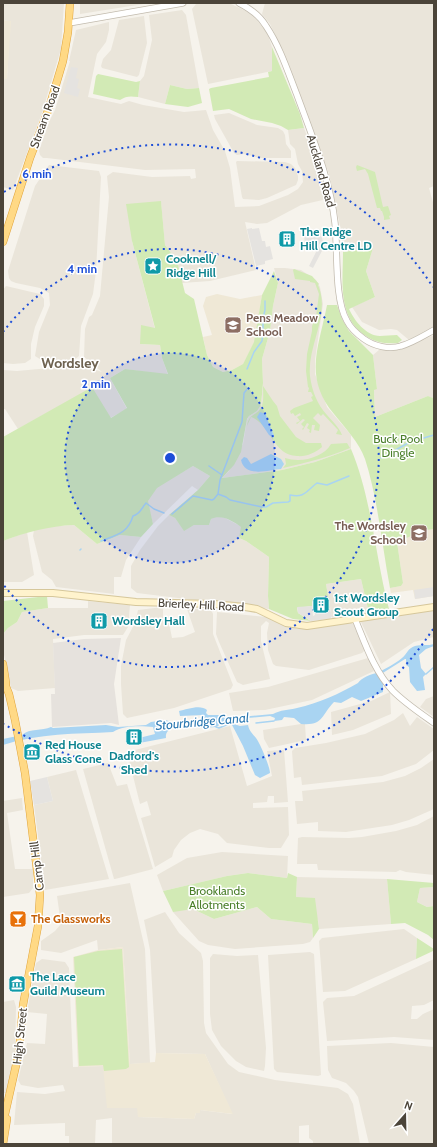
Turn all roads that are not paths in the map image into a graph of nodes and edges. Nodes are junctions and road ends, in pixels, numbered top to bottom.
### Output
1 (70, 3) edge
2 (182, 3) edge
3 (239, 3) edge
4 (69, 23) junction
5 (3, 242) edge
6 (434, 330) edge
7 (3, 594) edge
8 (434, 607) edge
9 (355, 619) junction
10 (3, 664) edge
11 (3, 679) edge
12 (7, 689) junction
13 (434, 724) edge
14 (32, 953) joint
15 (10, 1095) junction
16 (3, 1123) edge
17 (3, 1144) edge

1 - 4 highway, Stream Road
2 - 4 street
3 - 6 street, Auckland Road
4 - 5 highway, Stream Road
7 - 9 main road, Brierley Hill Road
8 - 9 main road, Brierley Hill Road
9 - 13 street
10 - 12 highway
11 - 12 highway
12 - 14 highway, Camp Hill
14 - 15 highway, High Street
15 - 16 highway
15 - 17 highway

